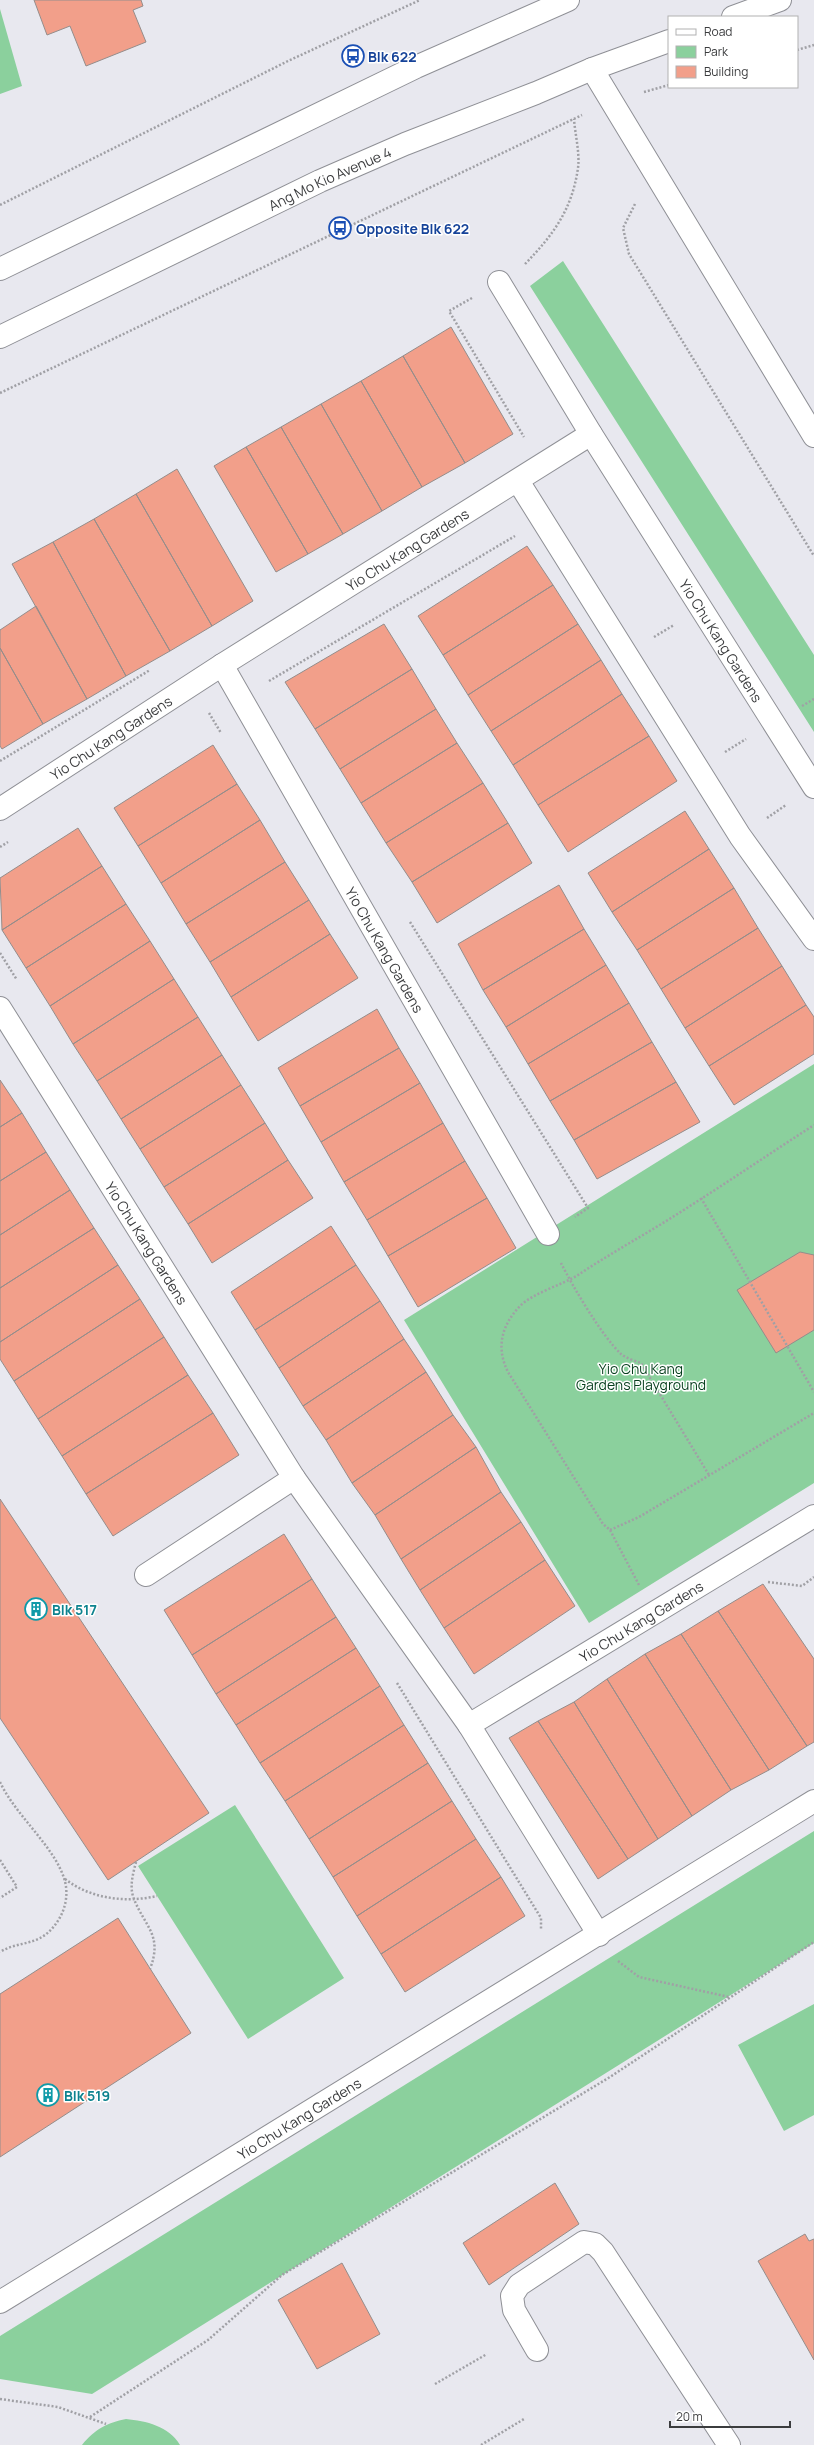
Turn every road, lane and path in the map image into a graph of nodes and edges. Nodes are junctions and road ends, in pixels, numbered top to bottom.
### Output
1 (420, 0) edge
2 (568, 0) edge
3 (780, 0) edge
4 (737, 16) edge
5 (668, 41) edge
6 (814, 45) edge
7 (798, 50) edge
8 (592, 69) junction
9 (668, 85) edge
10 (612, 101) junction
11 (574, 119) junction
12 (578, 168) dead end
13 (638, 198) dead end
14 (0, 205) edge
15 (0, 269) edge
16 (499, 282) dead end
17 (0, 337) edge
18 (0, 393) edge
19 (591, 434) junction
20 (814, 436) edge
21 (518, 481) junction
22 (516, 535) dead end
23 (814, 556) edge
24 (701, 609) junction
25 (627, 654) junction
26 (222, 665) junction
27 (241, 696) junction
28 (202, 717) dead end
29 (814, 787) edge
30 (0, 809) edge
31 (740, 836) junction
32 (13, 838) dead end
33 (0, 847) edge
34 (406, 916) dead end
35 (814, 939) edge
36 (0, 1008) edge
37 (814, 1125) edge
38 (701, 1198) junction
39 (588, 1208) dead end
40 (548, 1234) dead end
41 (569, 1280) junction
42 (814, 1392) edge
43 (814, 1413) edge
44 (709, 1475) junction
45 (294, 1478) junction
46 (814, 1516) edge
47 (610, 1530) junction
48 (616, 1544) dead end
49 (146, 1575) dead end
50 (395, 1680) dead end
51 (469, 1725) junction
52 (0, 1782) edge
53 (814, 1801) edge
54 (0, 1860) edge
55 (136, 1862) dead end
56 (64, 1878) junction
57 (157, 1896) dead end
58 (0, 1898) edge
59 (134, 1898) junction
60 (540, 1932) dead end
61 (598, 1935) junction
62 (814, 1942) edge
63 (0, 1952) edge
64 (150, 1968) dead end
65 (730, 1997) junction
66 (0, 2302) edge
67 (537, 2350) dead end
68 (486, 2354) dead end
69 (435, 2384) dead end
70 (0, 2399) edge
71 (90, 2417) junction
72 (524, 2418) dead end
73 (106, 2424) dead end
74 (481, 2445) edge
75 (729, 2445) edge

1 - 14 path
2 - 15 street
3 - 4 street
5 - 8 street, Ang Mo Kio Avenue 4
6 - 7 path
8 - 10 street
8 - 17 street, Ang Mo Kio Avenue 4
9 - 10 path
10 - 11 path
10 - 20 street
11 - 12 path
11 - 18 path
13 - 23 path
16 - 19 street, Yio Chu Kang Gardens
19 - 21 street, Yio Chu Kang Gardens
19 - 24 street, Yio Chu Kang Gardens
21 - 25 street
21 - 26 street, Yio Chu Kang Gardens
22 - 27 path
24 - 25 path
24 - 29 street, Yio Chu Kang Gardens
25 - 31 street
26 - 27 street, Yio Chu Kang Gardens
26 - 30 street, Yio Chu Kang Gardens
27 - 28 path
27 - 40 street, Yio Chu Kang Gardens
29 - 31 path
31 - 35 street
32 - 33 path
34 - 39 path
36 - 45 street, Yio Chu Kang Gardens
37 - 38 path
38 - 41 path
38 - 42 path
41 - 44 path
41 - 47 path
43 - 44 path
44 - 47 path
45 - 49 street
45 - 51 street, Yio Chu Kang Gardens
46 - 51 street, Yio Chu Kang Gardens
47 - 48 path
50 - 60 path
51 - 61 street, Yio Chu Kang Gardens
52 - 56 path
53 - 61 street, Yio Chu Kang Gardens
54 - 58 path
55 - 59 path
56 - 59 path
56 - 63 path
57 - 59 path
59 - 64 path
61 - 65 path
61 - 66 street, Yio Chu Kang Gardens
62 - 65 path
65 - 71 path
67 - 75 street
68 - 69 path
70 - 71 path
71 - 73 path
72 - 74 path

